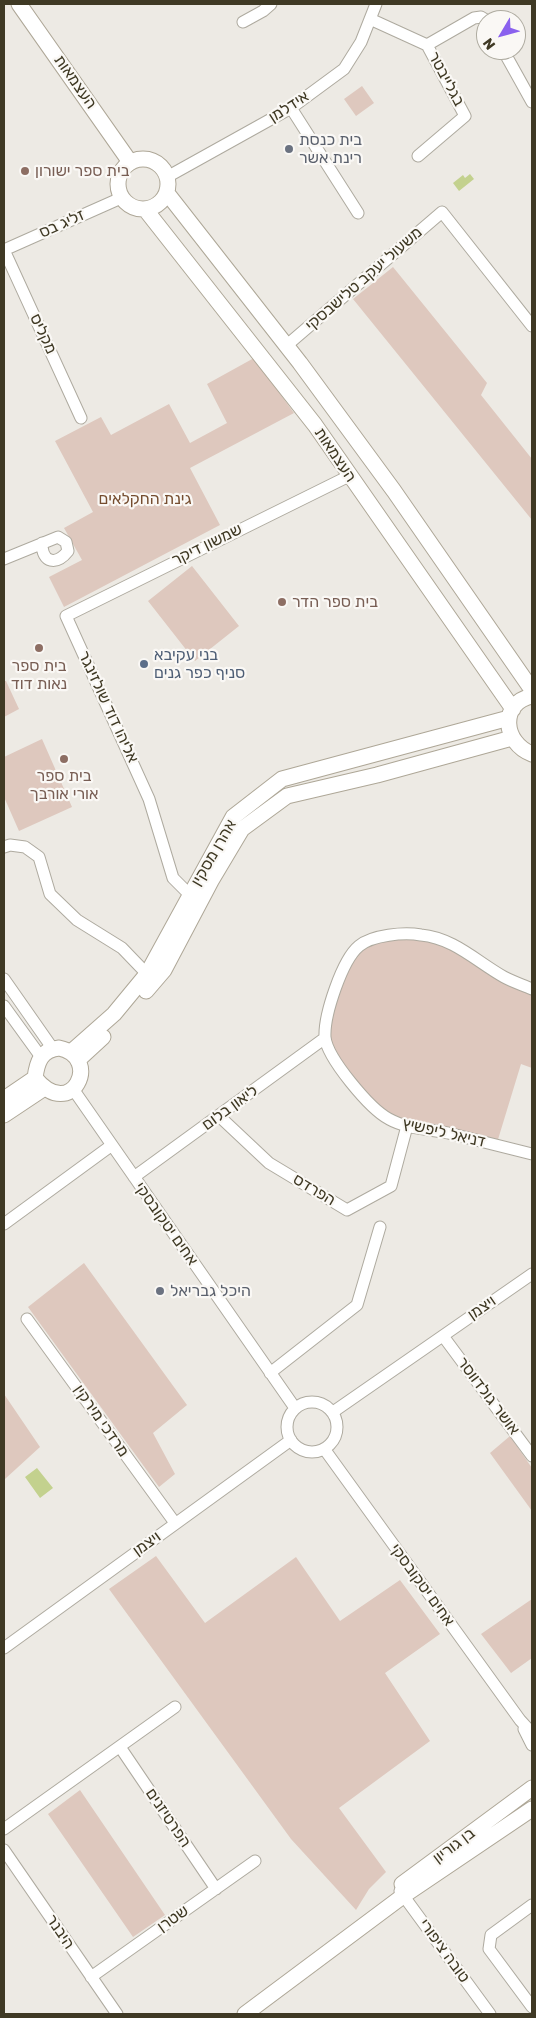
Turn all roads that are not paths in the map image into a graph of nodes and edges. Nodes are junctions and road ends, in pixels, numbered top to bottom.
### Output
1 (20, 4) edge
2 (271, 4) edge
3 (376, 4) edge
4 (476, 18) edge
5 (370, 19) junction
6 (243, 22) dead end
7 (427, 45) junction
8 (509, 60) edge
9 (532, 102) edge
10 (291, 108) junction
11 (418, 156) dead end
12 (130, 162) junction
13 (167, 177) junction
14 (167, 193) junction
15 (121, 198) junction
16 (145, 209) junction
17 (358, 213) dead end
18 (4, 250) edge
19 (532, 326) edge
20 (286, 346) junction
21 (81, 418) dead end
22 (349, 476) junction
23 (42, 543) dead end
24 (4, 559) edge
25 (66, 616) joint
26 (532, 690) edge
27 (532, 696) edge
28 (511, 714) junction
29 (512, 738) junction
30 (532, 754) edge
31 (4, 847) edge
32 (190, 895) junction
33 (147, 974) junction
34 (4, 979) edge
35 (532, 989) edge
36 (4, 1006) edge
37 (325, 1038) junction
38 (47, 1053) junction
39 (75, 1056) junction
40 (39, 1083) junction
41 (73, 1089) junction
42 (4, 1099) edge
43 (4, 1115) edge
44 (219, 1116) junction
45 (407, 1126) junction
46 (112, 1145) junction
47 (532, 1154) edge
48 (134, 1177) junction
49 (4, 1224) edge
50 (380, 1227) dead end
51 (532, 1274) edge
52 (27, 1319) dead end
53 (443, 1336) junction
54 (270, 1373) junction
55 (294, 1408) junction
56 (333, 1412) junction
57 (291, 1440) junction
58 (325, 1450) junction
59 (532, 1456) edge
60 (175, 1523) junction
61 (4, 1648) edge
62 (175, 1707) dead end
63 (520, 1720) junction
64 (532, 1733) edge
65 (532, 1745) edge
66 (120, 1747) junction
67 (532, 1788) edge
68 (532, 1809) edge
69 (4, 1829) edge
70 (4, 1850) edge
71 (255, 1861) dead end
72 (216, 1888) junction
73 (400, 1892) junction
74 (532, 1905) edge
75 (91, 1977) junction
76 (532, 2007) edge
77 (117, 2014) edge
78 (245, 2014) edge
79 (490, 2014) edge

1 - 12 street, העצמאות
2 - 6 street
3 - 5 street, אידלמן
4 - 7 street
5 - 7 street, בגלייבטר
5 - 10 street, אידלמן
7 - 11 street, בגלייבטר
8 - 9 street
10 - 13 street, אידלמן
10 - 17 street
12 - 13 street
12 - 15 street
13 - 14 street
14 - 16 street
14 - 20 street, העצמאות
15 - 16 street
15 - 18 street, זליג בס
16 - 22 street, העצמאות
18 - 21 street, מקליס
19 - 20 street, משעול יעקב טלישבסקי
20 - 26 street, העצמאות
22 - 25 street, שמשון דיקר
22 - 28 street, העצמאות
23 - 24 street
25 - 32 street, אליהו דוד שולזינגר
27 - 28 street, אהרן מסקין
28 - 29 street
28 - 32 street, אהרן מסקין
29 - 30 street
29 - 39 street, אהרן מסקין
31 - 33 street
32 - 33 street, אהרן מסקין
33 - 39 street, אהרן מסקין
34 - 38 street
35 - 37 street
36 - 38 street
37 - 44 street, ליאון בלום
37 - 45 street, דניאל ליפשיץ
38 - 39 street
38 - 40 street
39 - 41 street
40 - 41 street
40 - 42 street
40 - 43 street
41 - 46 street, אחים יטקובסקי
44 - 45 street, הפרדס
44 - 48 street, ליאון בלום
45 - 47 street, דניאל ליפשיץ
46 - 48 street, אחים יטקובסקי
46 - 49 street
48 - 54 street, אחים יטקובסקי
50 - 54 street
51 - 53 street, ויצמן
52 - 60 street, מרדכי מירקין
53 - 56 street, ויצמן
53 - 59 street, אושר גולדווסר
54 - 55 street, אחים יטקובסקי
55 - 56 street
55 - 57 street
56 - 58 street
57 - 58 street
57 - 60 street, ויצמן
58 - 63 street, אחים יטקובסקי
60 - 61 street, ויצמן
62 - 66 street
63 - 64 street, אחים יטקובסקי
63 - 65 street, אחים יטקובסקי
66 - 69 street
66 - 72 street, הפרטיזנים
67 - 73 street, בן גוריון
68 - 73 street, בן גוריון
70 - 75 street, היבנר
71 - 72 street, שטרן
72 - 75 street, שטרן
73 - 78 street, בן גוריון
73 - 79 street, טובה ציפורי
74 - 76 street
75 - 77 street, היבנר

